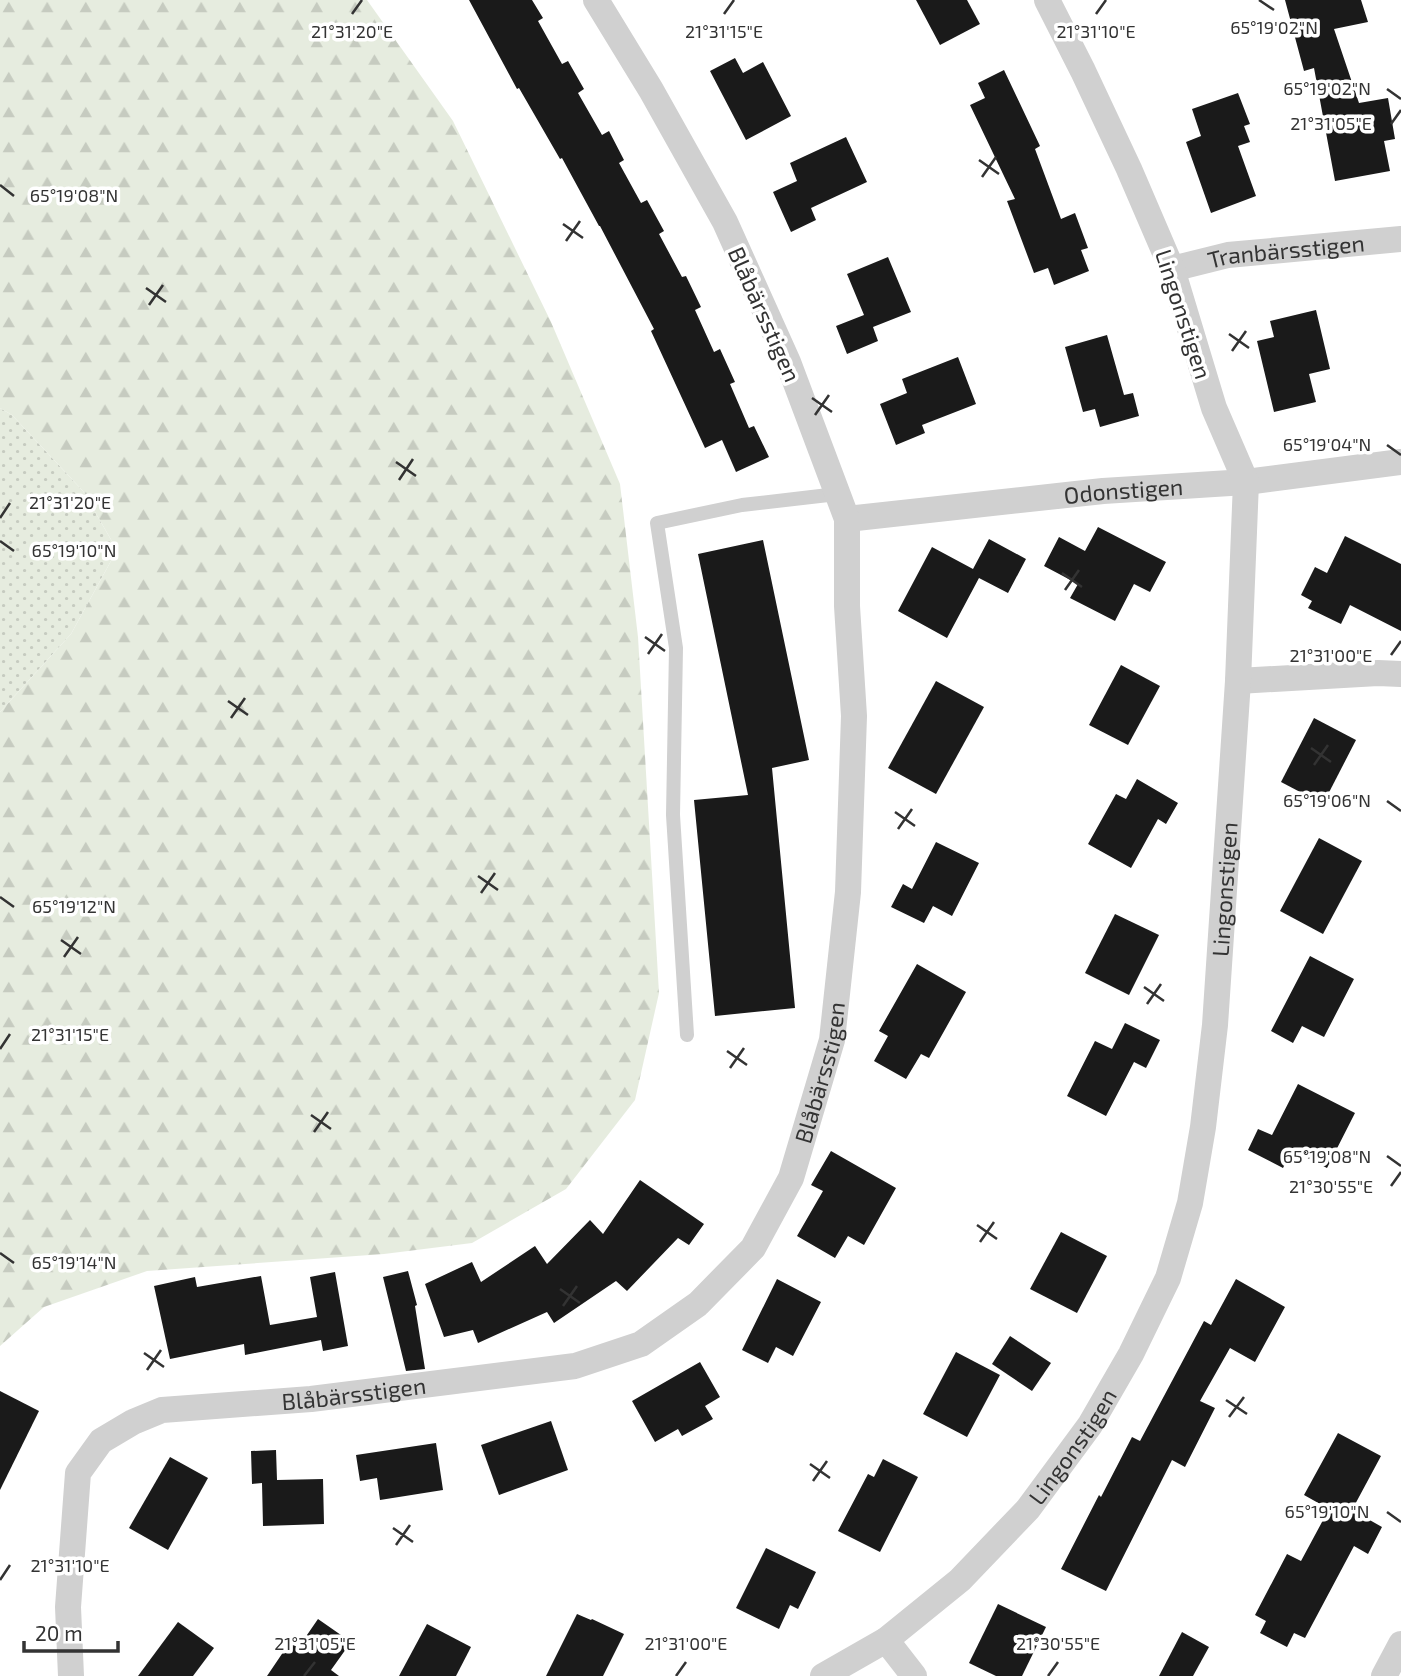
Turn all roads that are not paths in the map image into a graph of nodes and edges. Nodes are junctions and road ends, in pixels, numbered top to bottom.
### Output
1 (596, 0) edge
2 (1047, 0) edge
3 (1401, 239) edge
4 (1172, 269) junction
5 (1401, 462) edge
6 (1246, 482) junction
7 (837, 494) junction
8 (847, 519) junction
9 (1401, 674) edge
10 (1238, 681) junction
11 (687, 1035) dead end
12 (886, 1640) junction
13 (1401, 1644) edge
14 (71, 1676) edge
15 (823, 1676) edge
16 (914, 1676) edge
17 (1384, 1676) edge

1 - 7 street, Blåbärsstigen
2 - 4 street, Lingonstigen
3 - 4 street, Tranbärsstigen
4 - 6 street, Lingonstigen
5 - 6 street, Odonstigen
6 - 8 street, Odonstigen
6 - 10 street, Lingonstigen
7 - 8 street, Blåbärsstigen
7 - 11 lane
8 - 14 street, Blåbärsstigen
9 - 10 street
10 - 12 street, Lingonstigen
12 - 15 street, Lingonstigen
12 - 16 street
13 - 17 street

